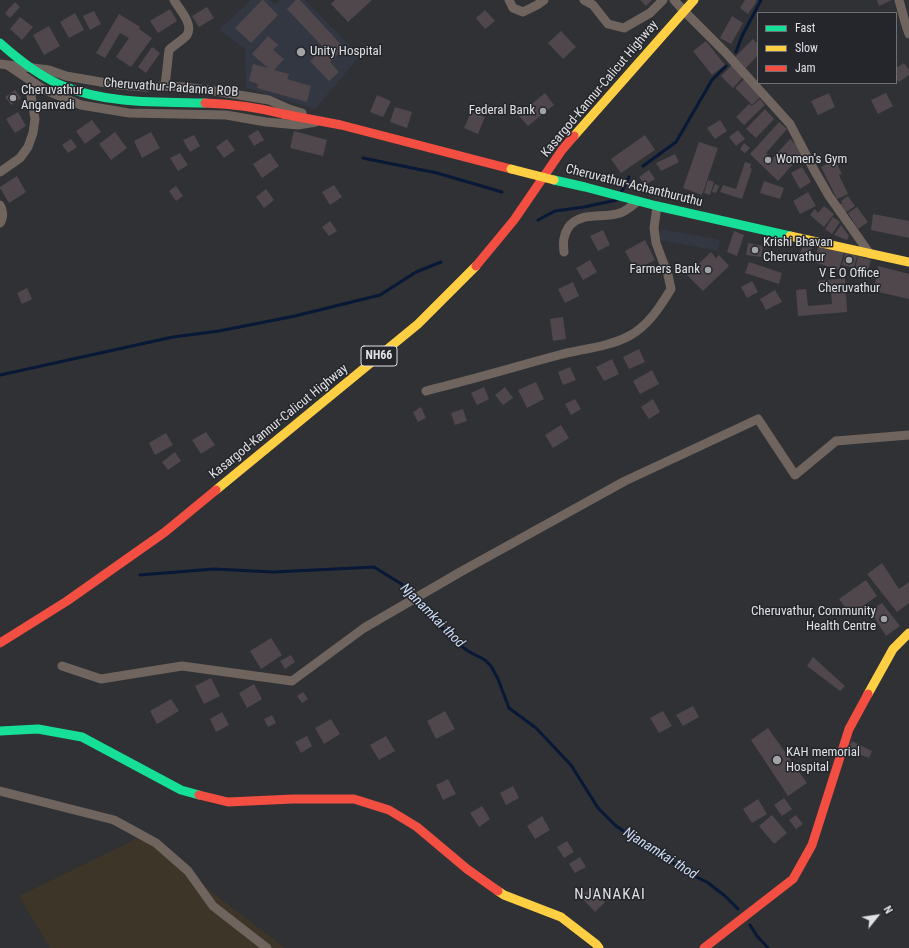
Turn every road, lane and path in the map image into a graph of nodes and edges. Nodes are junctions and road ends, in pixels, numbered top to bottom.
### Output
1 (174, 0) edge
2 (508, 0) edge
3 (544, 0) edge
4 (584, 0) edge
5 (663, 0) edge
6 (674, 0) edge
7 (694, 0) edge
8 (899, 0) edge
9 (684, 11) junction
10 (909, 34) edge
11 (0, 43) edge
12 (4, 64) edge
13 (34, 83) junction
14 (165, 86) junction
15 (283, 114) joint
16 (321, 121) junction
17 (0, 172) edge
18 (636, 201) junction
19 (0, 205) edge
20 (657, 206) junction
21 (0, 223) edge
22 (564, 252) dead end
23 (870, 254) junction
24 (909, 262) edge
25 (426, 391) dead end
26 (909, 435) edge
27 (909, 633) edge
28 (0, 643) edge
29 (62, 666) dead end
30 (0, 731) edge
31 (0, 791) edge
32 (267, 948) edge
33 (600, 948) edge
34 (704, 948) edge

1 - 14 street
2 - 3 street
4 - 5 street
6 - 9 street
7 - 9 main road, Kasargod-Kannur-Calicut Highway / NH66
8 - 10 street
9 - 23 street
9 - 28 main road, Kasargod-Kannur-Calicut Highway / NH66
11 - 15 main road, Cheruvathur-Padanna ROB, bridge
12 - 13 street
12 - 14 street
13 - 16 street
13 - 17 street
14 - 16 street
15 - 16 main road, Cheruvathur-Achanthuruthu
16 - 18 main road, Cheruvathur-Achanthuruthu, bridge
18 - 20 main road, Cheruvathur-Achanthuruthu
18 - 22 street
19 - 21 street
20 - 23 main road, Cheruvathur-Achanthuruthu
20 - 25 street
23 - 24 main road, Cheruvathur-Achanthuruthu
26 - 29 street
27 - 34 main road
30 - 33 main road
31 - 32 street

